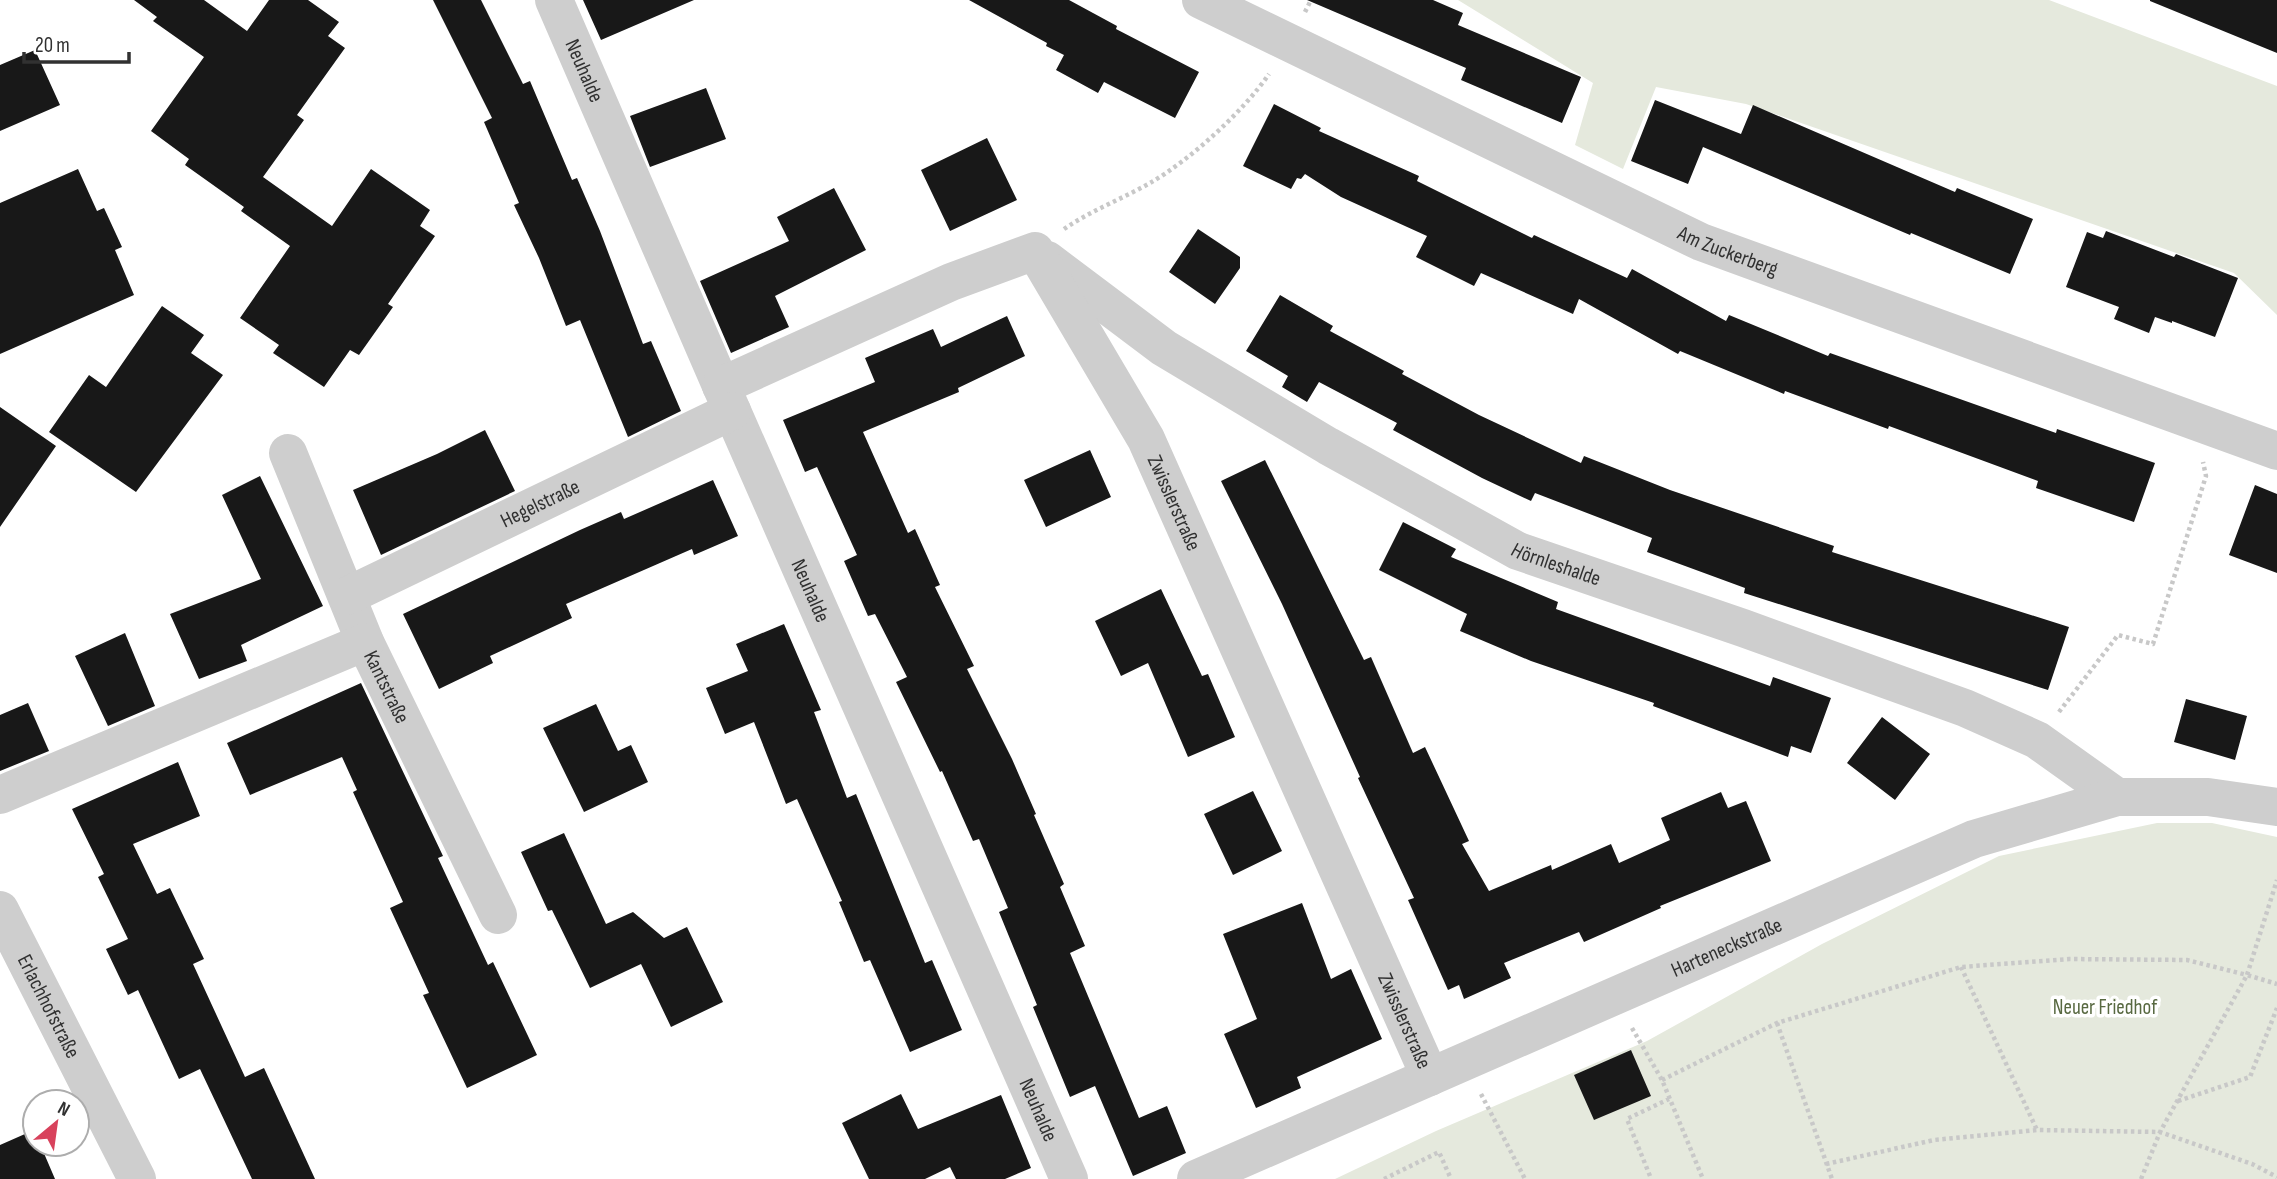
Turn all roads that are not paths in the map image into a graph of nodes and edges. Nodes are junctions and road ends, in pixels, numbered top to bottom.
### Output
1 (554, 0) edge
2 (1201, 0) edge
3 (1035, 251) junction
4 (726, 398) junction
5 (2277, 451) edge
6 (288, 453) dead end
7 (347, 596) junction
8 (365, 642) junction
9 (0, 795) edge
10 (2117, 797) junction
11 (2277, 807) edge
12 (0, 910) edge
13 (498, 915) dead end
14 (1447, 1070) junction
15 (137, 1179) edge
16 (1069, 1179) edge
17 (1196, 1179) edge

1 - 4 street, Neuhalde
2 - 5 street, Am Zuckerberg
3 - 4 street
3 - 10 street, Hörnleshalde
3 - 14 street, Zwisslerstraße
4 - 7 street, Hegelstraße
4 - 16 street, Neuhalde
6 - 7 street, Kantstraße
7 - 8 street, Kantstraße
8 - 9 street
8 - 13 street, Kantstraße
10 - 11 street, Harteneckstraße
10 - 14 street, Harteneckstraße
12 - 15 street, Erlachhofstraße
14 - 17 street, Harteneckstraße

